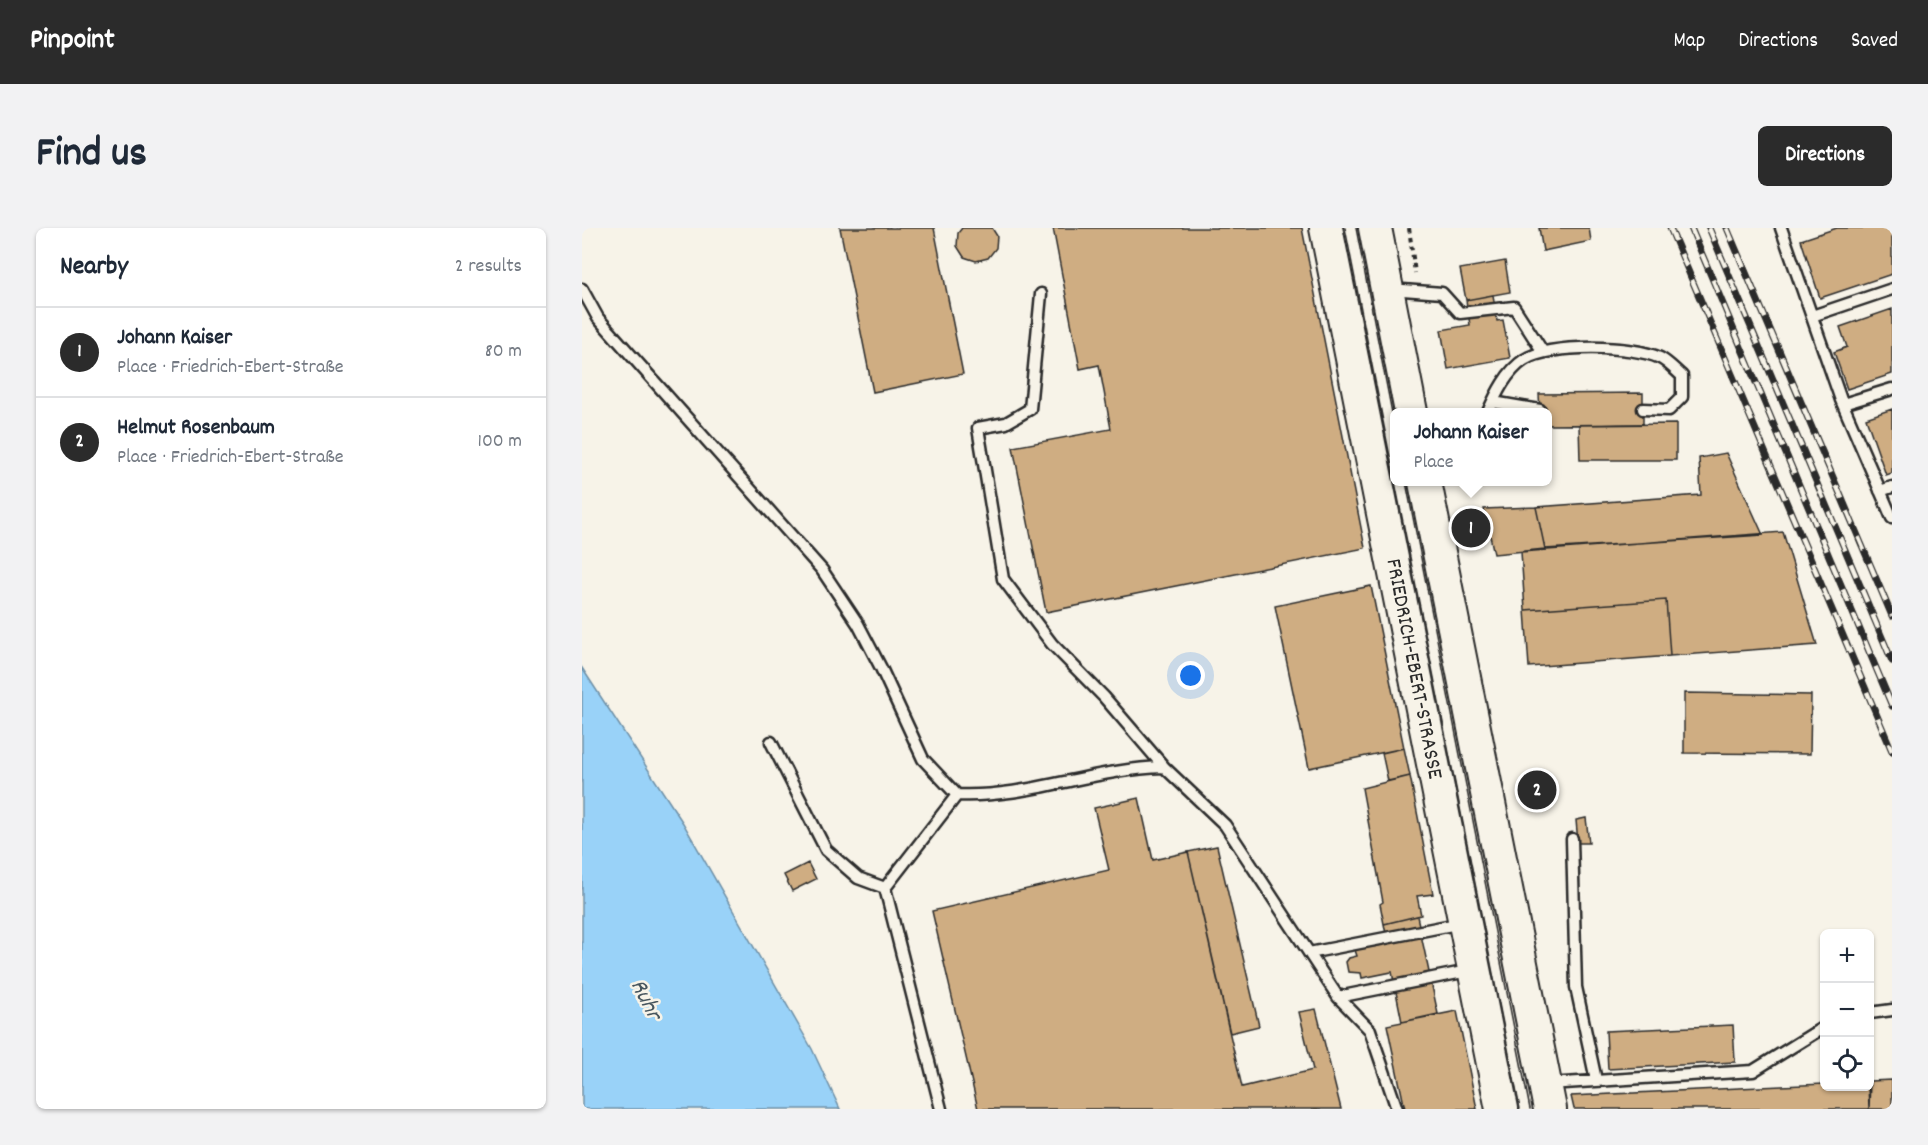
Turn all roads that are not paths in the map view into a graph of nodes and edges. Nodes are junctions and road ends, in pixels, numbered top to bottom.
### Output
1 (1326, 228) edge
2 (1375, 228) edge
3 (1781, 228) edge
4 (1386, 289) junction
5 (1892, 289) edge
6 (582, 290) edge
7 (1041, 294) dead end
8 (1812, 316) junction
9 (1544, 352) junction
10 (1892, 389) edge
11 (1493, 402) junction
12 (1843, 404) junction
13 (1410, 408) edge
14 (1490, 408) edge
15 (1528, 408) edge
16 (1643, 409) dead end
17 (1426, 486) edge
18 (1892, 487) edge
19 (1880, 491) junction
20 (1892, 518) edge
21 (771, 742) dead end
22 (1164, 767) junction
23 (957, 795) junction
24 (1572, 839) dead end
25 (885, 888) junction
26 (1463, 923) junction
27 (1309, 953) junction
28 (1474, 969) junction
29 (1338, 997) junction
30 (1892, 1010) edge
31 (1874, 1012) edge
32 (1820, 1029) edge
33 (1596, 1080) junction
34 (1547, 1097) edge
35 (941, 1109) edge
36 (1397, 1109) edge
37 (1502, 1109) edge

1 - 26 main road, FRIEDRICH-EBERT-STRASSE
2 - 4 main road
3 - 8 lane
4 - 9 lane
4 - 13 main road
5 - 8 lane
6 - 23 lane
7 - 22 lane
8 - 12 lane
9 - 11 lane
9 - 16 lane
10 - 12 lane
11 - 14 lane
11 - 15 lane
12 - 19 lane
17 - 34 main road
18 - 19 lane
19 - 20 lane
21 - 25 lane
22 - 23 lane
22 - 27 lane
23 - 25 lane
24 - 33 lane
25 - 35 lane
26 - 27 lane
26 - 28 main road, FRIEDRICH-EBERT-STRASSE
27 - 29 lane
28 - 29 lane
28 - 37 main road, FRIEDRICH-EBERT-STRASSE
29 - 36 lane
30 - 31 lane
32 - 33 lane
33 - 34 lane

